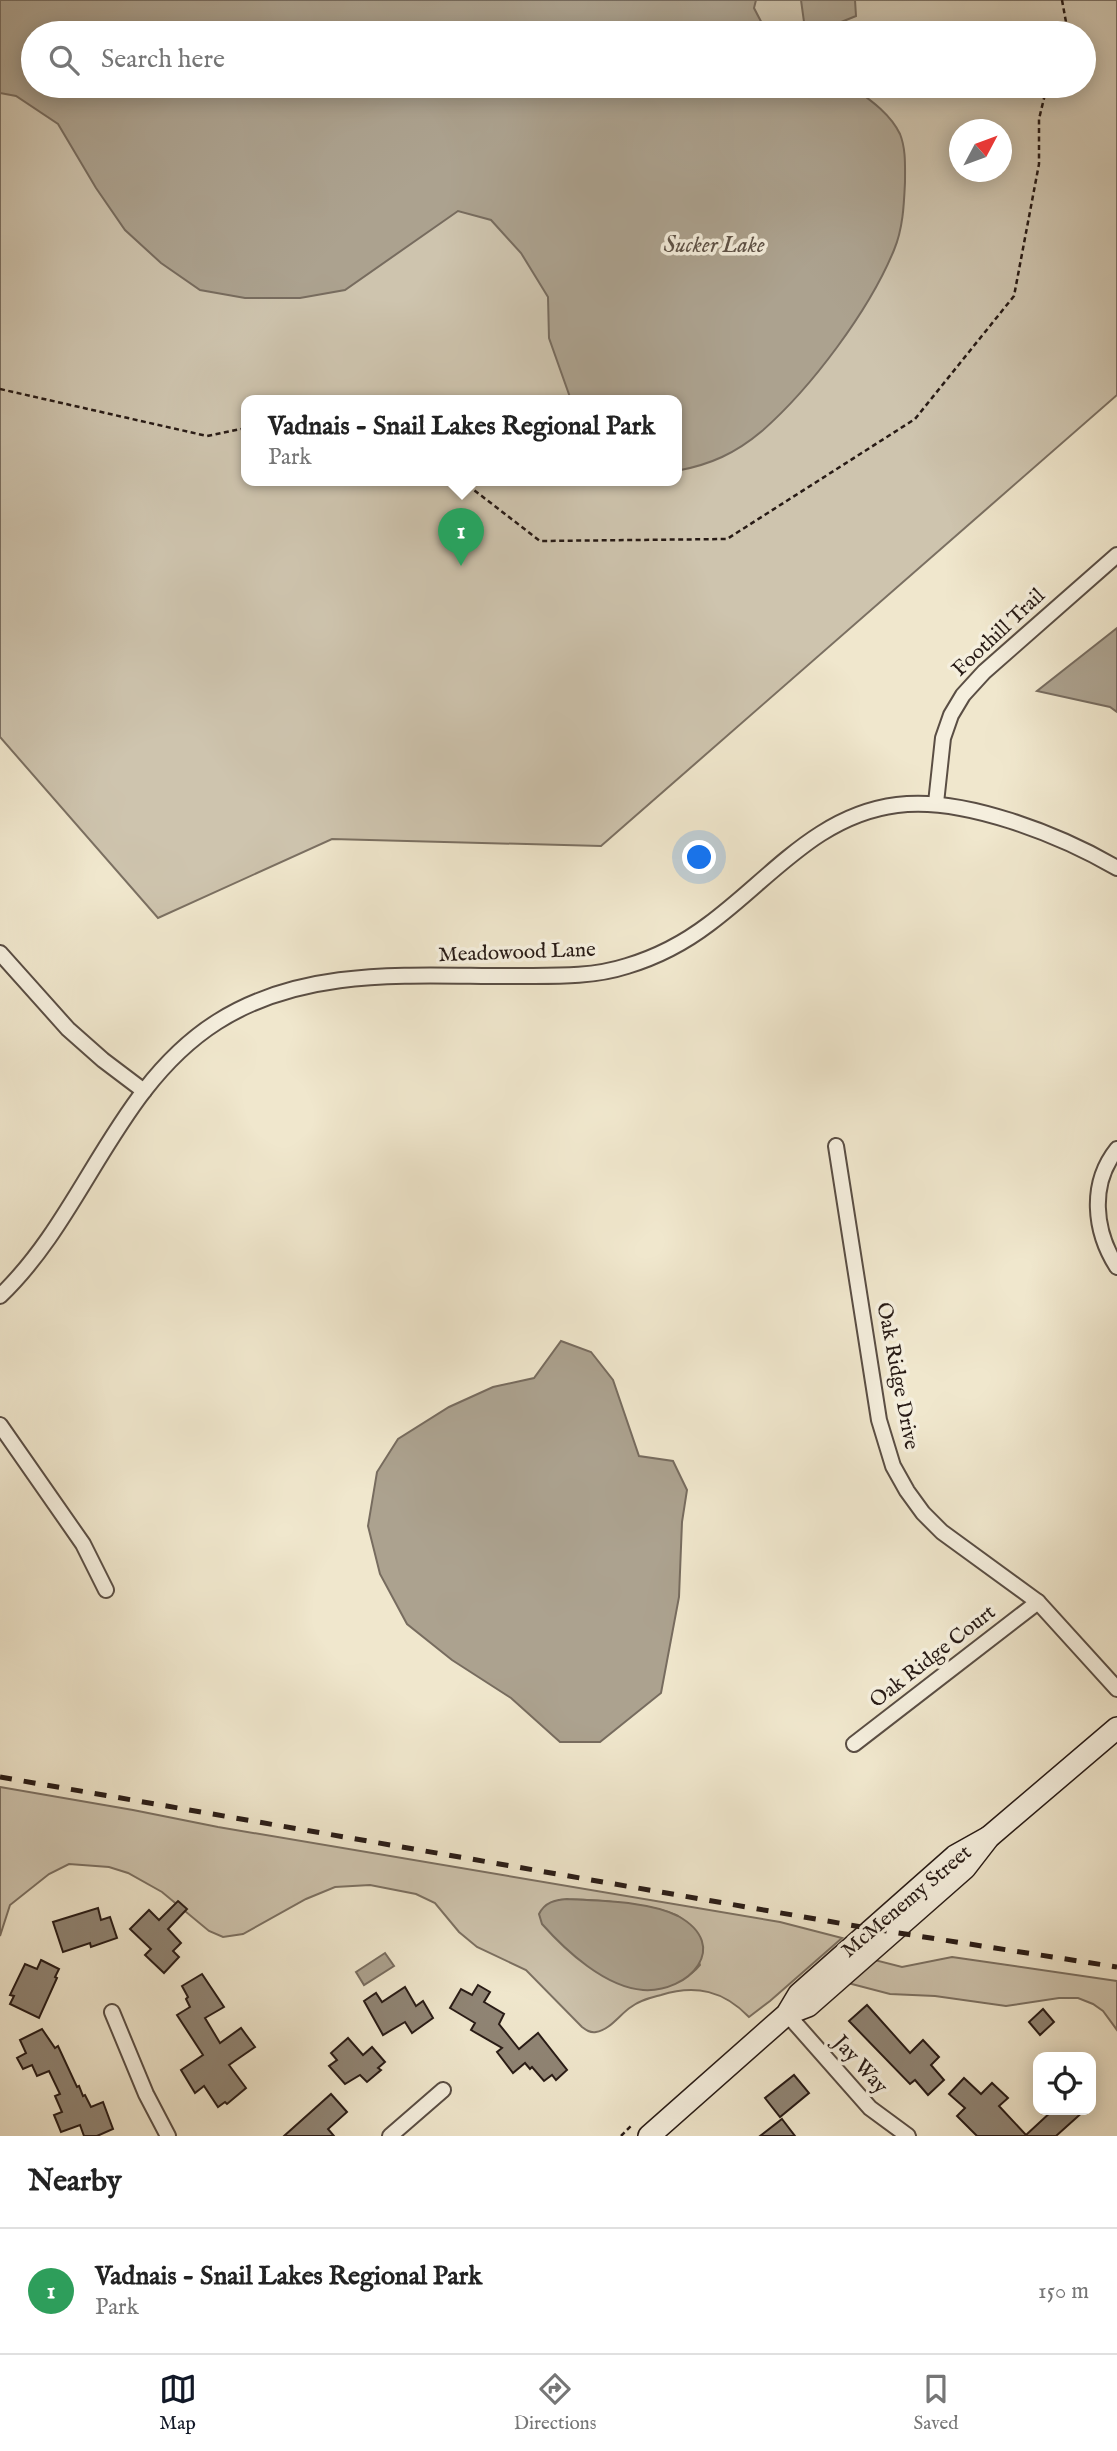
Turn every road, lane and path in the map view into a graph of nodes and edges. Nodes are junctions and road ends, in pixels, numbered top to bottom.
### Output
1 (1062, 0) edge
2 (1066, 21) edge
3 (1043, 98) edge
4 (0, 389) edge
5 (241, 429) edge
6 (469, 486) edge
7 (1117, 555) edge
8 (936, 803) junction
9 (1117, 868) edge
10 (0, 953) edge
11 (144, 1091) junction
12 (836, 1146) dead end
13 (1117, 1149) edge
14 (1117, 1267) edge
15 (0, 1296) edge
16 (0, 1425) edge
17 (106, 1590) dead end
18 (1038, 1602) junction
19 (1117, 1689) edge
20 (1117, 1728) edge
21 (854, 1744) dead end
22 (112, 2012) dead end
23 (787, 2014) junction
24 (443, 2090) dead end
25 (168, 2136) edge
26 (390, 2136) edge
27 (649, 2136) edge
28 (908, 2136) edge

1 - 2 path
3 - 6 path
4 - 5 path
7 - 8 street, Foothill Trail
8 - 9 street, Meadowood Lane
8 - 11 street, Meadowood Lane
10 - 11 street
11 - 15 street, Meadowood Lane
12 - 18 street, Oak Ridge Drive
13 - 14 street
16 - 17 street
18 - 19 street, Oak Ridge Drive
18 - 21 street, Oak Ridge Court
20 - 23 street, McMenemy Street
22 - 25 street
23 - 27 street, McMenemy Street
23 - 28 street, Jay Way
24 - 26 street

